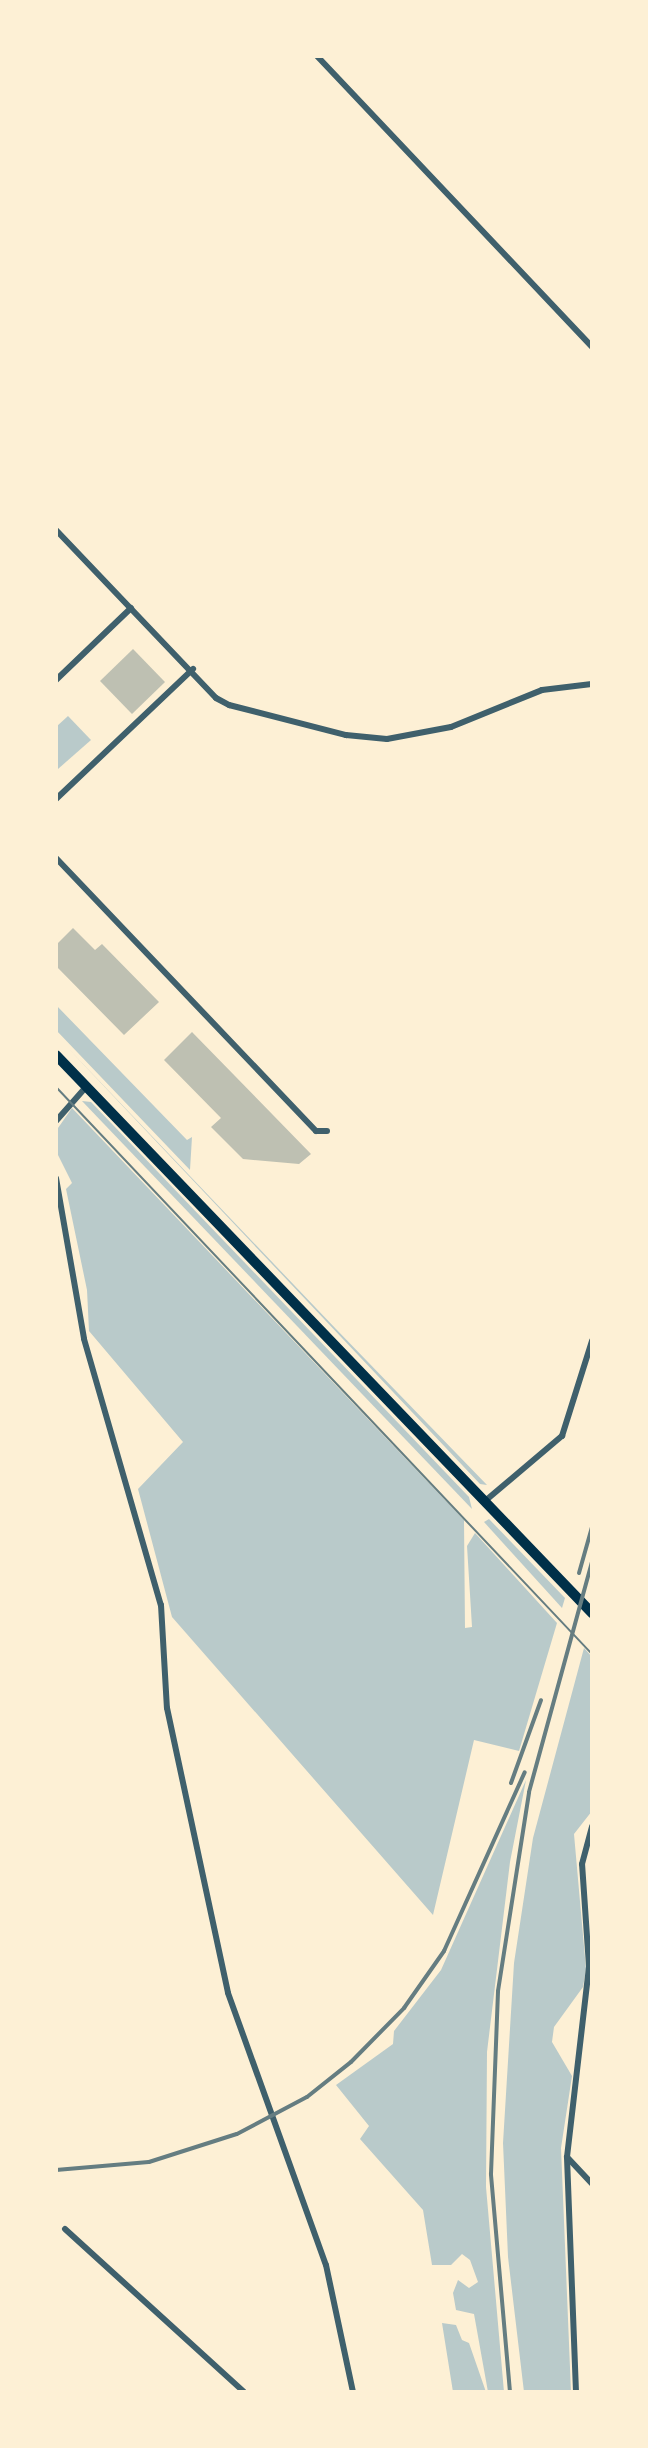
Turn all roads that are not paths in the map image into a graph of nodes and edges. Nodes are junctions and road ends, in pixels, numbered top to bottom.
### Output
1 (317, 56) edge
2 (592, 347) edge
3 (56, 530) edge
4 (131, 608) junction
5 (193, 669) junction
6 (56, 680) edge
7 (592, 684) edge
8 (56, 799) edge
9 (56, 858) edge
10 (65, 868) junction
11 (56, 877) edge
12 (56, 1055) edge
13 (86, 1087) junction
14 (56, 1121) edge
15 (327, 1131) dead end
16 (56, 1178) edge
17 (592, 1341) edge
18 (485, 1501) junction
19 (592, 1613) edge
20 (592, 1826) edge
21 (585, 1908) junction
22 (592, 1915) edge
23 (567, 2157) junction
24 (592, 2184) edge
25 (65, 2229) dead end
26 (244, 2392) edge
27 (353, 2392) edge
28 (576, 2392) edge

1 - 2 street
3 - 4 street
4 - 5 street
4 - 6 street
5 - 7 street
5 - 8 street
9 - 10 street
10 - 11 street
10 - 15 street
12 - 13 main road
13 - 14 street
13 - 18 main road
16 - 27 street
17 - 18 street
18 - 19 main road
20 - 21 street
21 - 22 street
21 - 23 street
23 - 24 street
23 - 28 street
25 - 26 street

